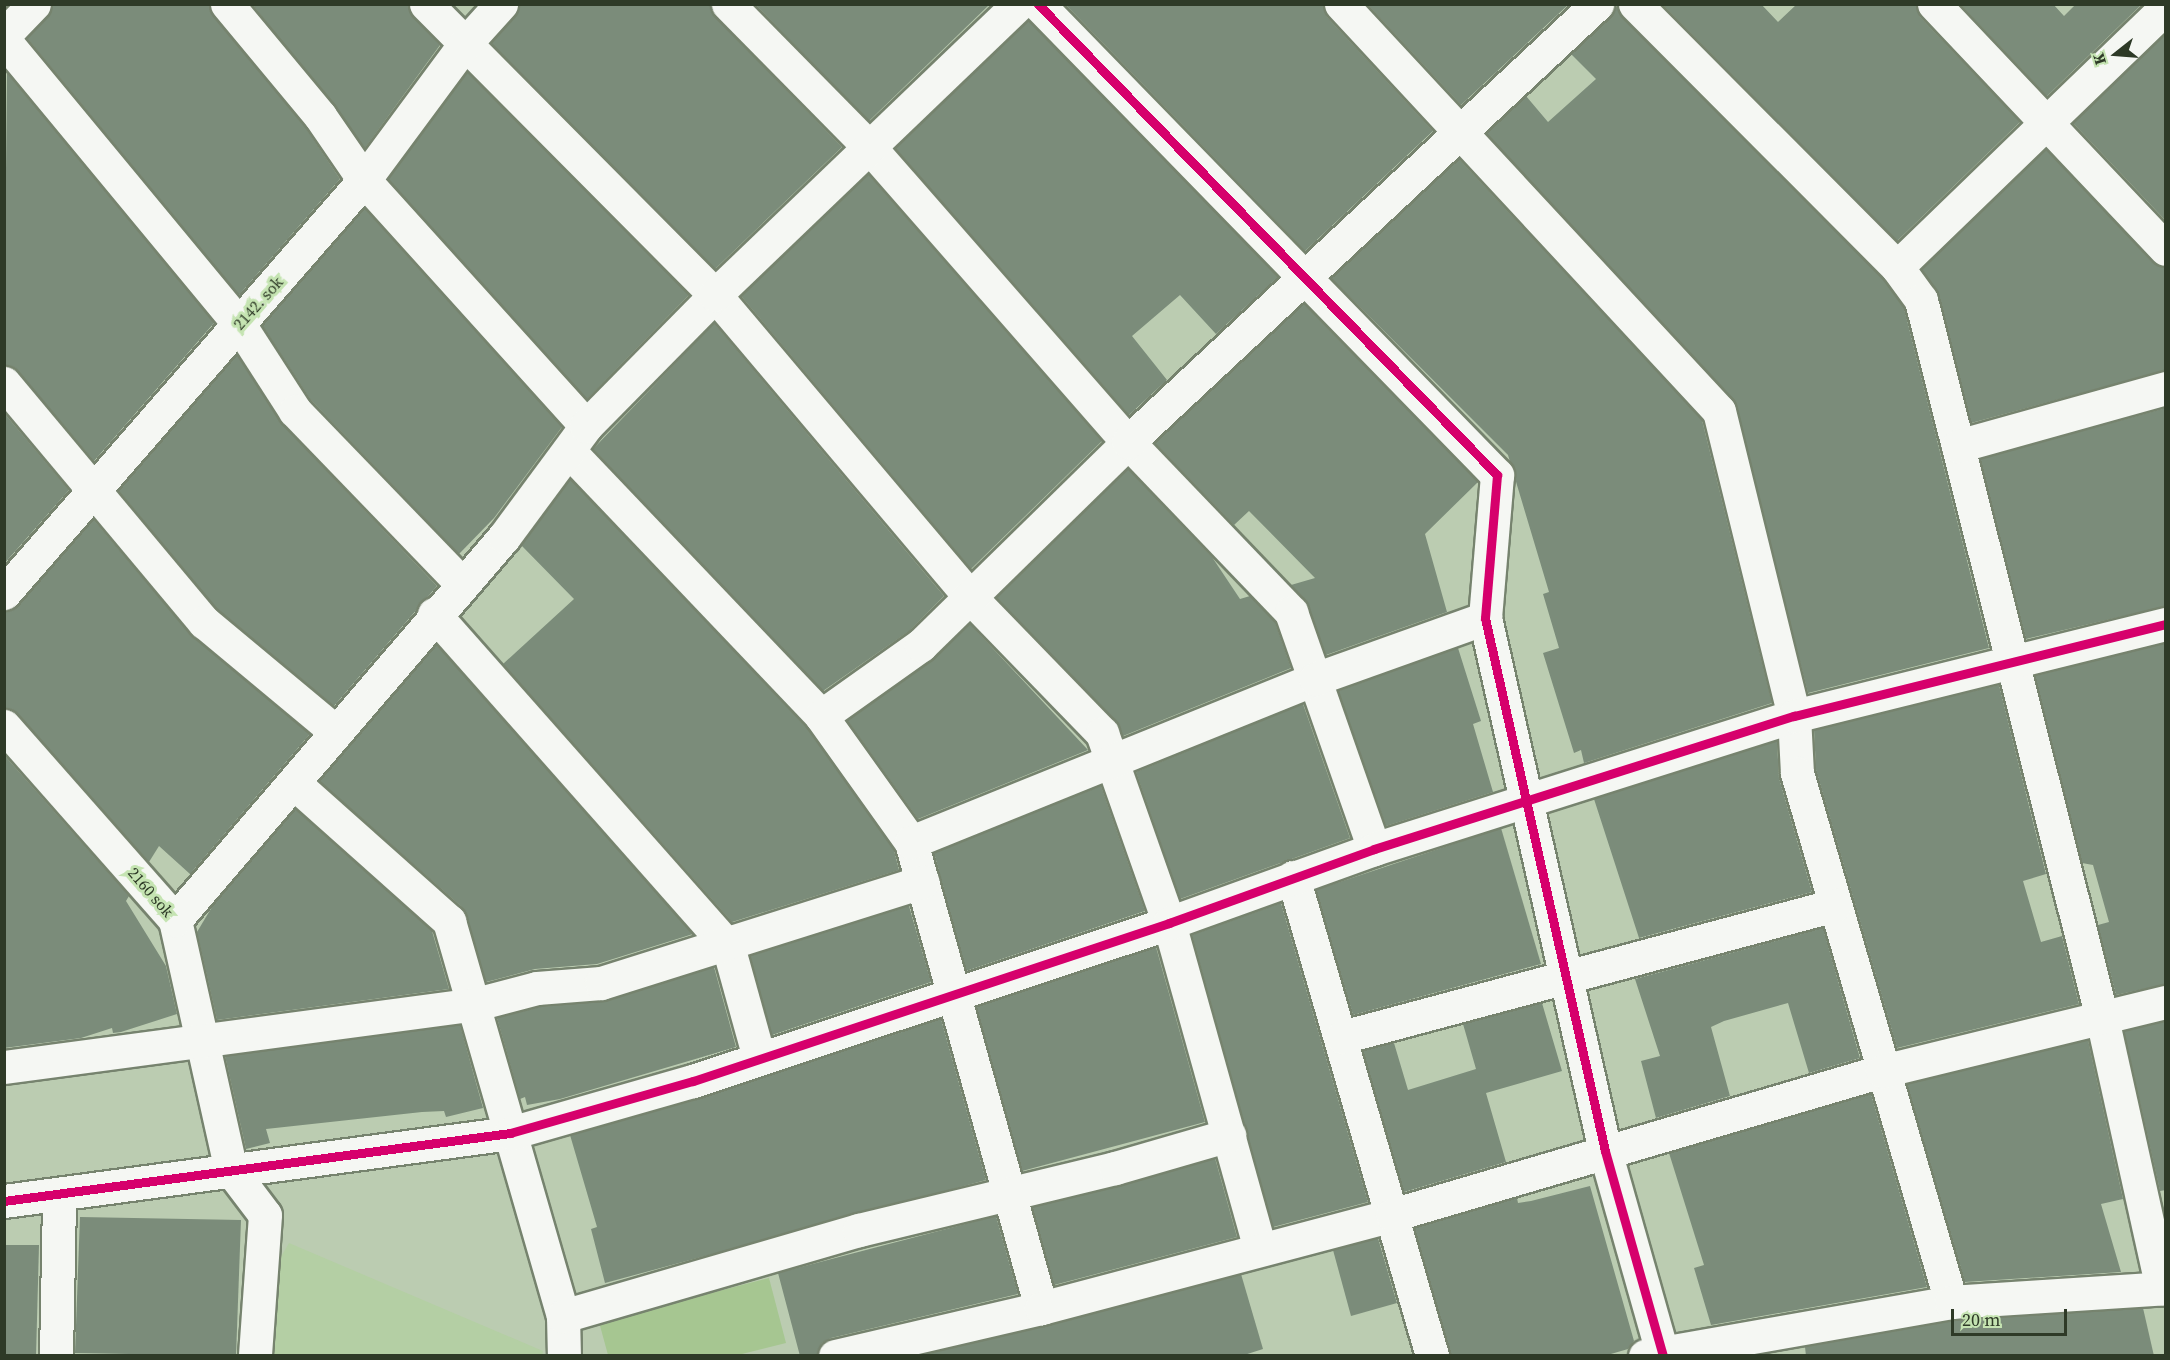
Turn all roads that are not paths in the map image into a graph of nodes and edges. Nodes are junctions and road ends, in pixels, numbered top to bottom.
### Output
1 (34, 4) edge
2 (227, 4) edge
3 (426, 4) edge
4 (501, 4) edge
5 (728, 4) edge
6 (1018, 4) edge
7 (1038, 4) edge
8 (1341, 4) edge
9 (1597, 4) edge
10 (1635, 4) edge
11 (1934, 4) edge
12 (2166, 7) edge
13 (4, 35) edge
14 (4, 40) edge
15 (464, 46) junction
16 (2046, 121) junction
17 (1459, 136) junction
18 (872, 150) junction
19 (364, 180) junction
20 (2166, 249) edge
21 (1897, 267) junction
22 (1308, 278) junction
23 (715, 295) junction
24 (239, 324) junction
25 (4, 383) edge
26 (2166, 388) edge
27 (577, 439) junction
28 (1128, 441) junction
29 (1958, 446) junction
30 (91, 492) junction
31 (461, 584) junction
32 (4, 593) edge
33 (970, 597) junction
34 (434, 614) junction
35 (1485, 618) junction
36 (2166, 624) edge
37 (2009, 663) junction
38 (1315, 679) junction
39 (821, 716) junction
40 (1794, 716) junction
41 (4, 726) edge
42 (336, 732) junction
43 (1116, 763) junction
44 (294, 783) junction
45 (1526, 803) junction
46 (910, 842) junction
47 (1374, 849) junction
48 (1293, 877) junction
49 (922, 882) junction
50 (1835, 904) junction
51 (175, 920) junction
52 (1169, 923) junction
53 (728, 946) junction
54 (1566, 979) junction
55 (954, 995) junction
56 (2166, 1002) edge
57 (476, 1004) junction
58 (2102, 1018) junction
59 (1342, 1037) junction
60 (199, 1041) junction
61 (759, 1058) junction
62 (4, 1067) edge
63 (1882, 1071) junction
64 (510, 1133) junction
65 (1229, 1135) junction
66 (1605, 1151) junction
67 (231, 1170) junction
68 (1012, 1191) junction
69 (59, 1194) junction
70 (4, 1202) edge
71 (1392, 1215) junction
72 (1260, 1249) junction
73 (2164, 1288) edge
74 (1951, 1302) junction
75 (1041, 1308) junction
76 (563, 1316) junction
77 (1657, 1354) edge
78 (56, 1356) edge
79 (255, 1356) edge
80 (564, 1356) edge
81 (836, 1356) edge
82 (1431, 1356) edge

1 - 13 street
2 - 19 street
3 - 15 street
4 - 15 street, 2142. sok
5 - 18 street
6 - 18 street
7 - 22 street
8 - 17 street
9 - 17 street
10 - 21 street
11 - 16 street
12 - 16 street
14 - 24 street
15 - 19 street, 2142. sok
15 - 23 street
16 - 20 street
16 - 21 street
17 - 22 street
17 - 40 street
18 - 23 street
18 - 28 street
19 - 24 street, 2142. sok
19 - 27 street
21 - 29 street
22 - 28 street
22 - 35 street
23 - 27 street
23 - 33 street
24 - 30 street, 2142. sok
24 - 31 street
25 - 30 street
26 - 29 street
27 - 31 street
27 - 39 street
28 - 33 street
28 - 38 street
29 - 37 street
30 - 32 street, 2142. sok
30 - 42 street
31 - 34 street
33 - 39 street
33 - 43 street
34 - 42 street
34 - 53 street
35 - 38 street
35 - 45 street
36 - 37 street
37 - 40 street
37 - 58 street
38 - 43 street
38 - 47 street
39 - 46 street
40 - 45 street
40 - 50 street
41 - 51 street, 2160 sok
42 - 44 street
43 - 46 street
43 - 52 street
44 - 51 street
44 - 57 street
45 - 47 street
45 - 54 street
46 - 49 street
47 - 48 street
48 - 52 street
48 - 59 street
49 - 53 street
49 - 55 street
50 - 54 street
50 - 63 street
51 - 60 street, 2160 sok
52 - 55 street
52 - 65 street
53 - 57 street
53 - 61 street
54 - 59 street
54 - 66 street
55 - 61 street
55 - 68 street
56 - 58 street
57 - 60 street
57 - 64 street
58 - 63 street
58 - 73 street
59 - 71 street
60 - 62 street
60 - 67 street, 2160 sok
61 - 64 street
63 - 66 street
63 - 74 street
64 - 67 street
64 - 76 street
65 - 68 street
65 - 72 street
66 - 71 street
66 - 77 street
67 - 69 street
67 - 79 street
68 - 75 street
68 - 76 street
69 - 70 street
69 - 78 street
71 - 72 street
71 - 82 street
72 - 75 street
73 - 74 street
74 - 77 street
75 - 81 street
76 - 80 street

